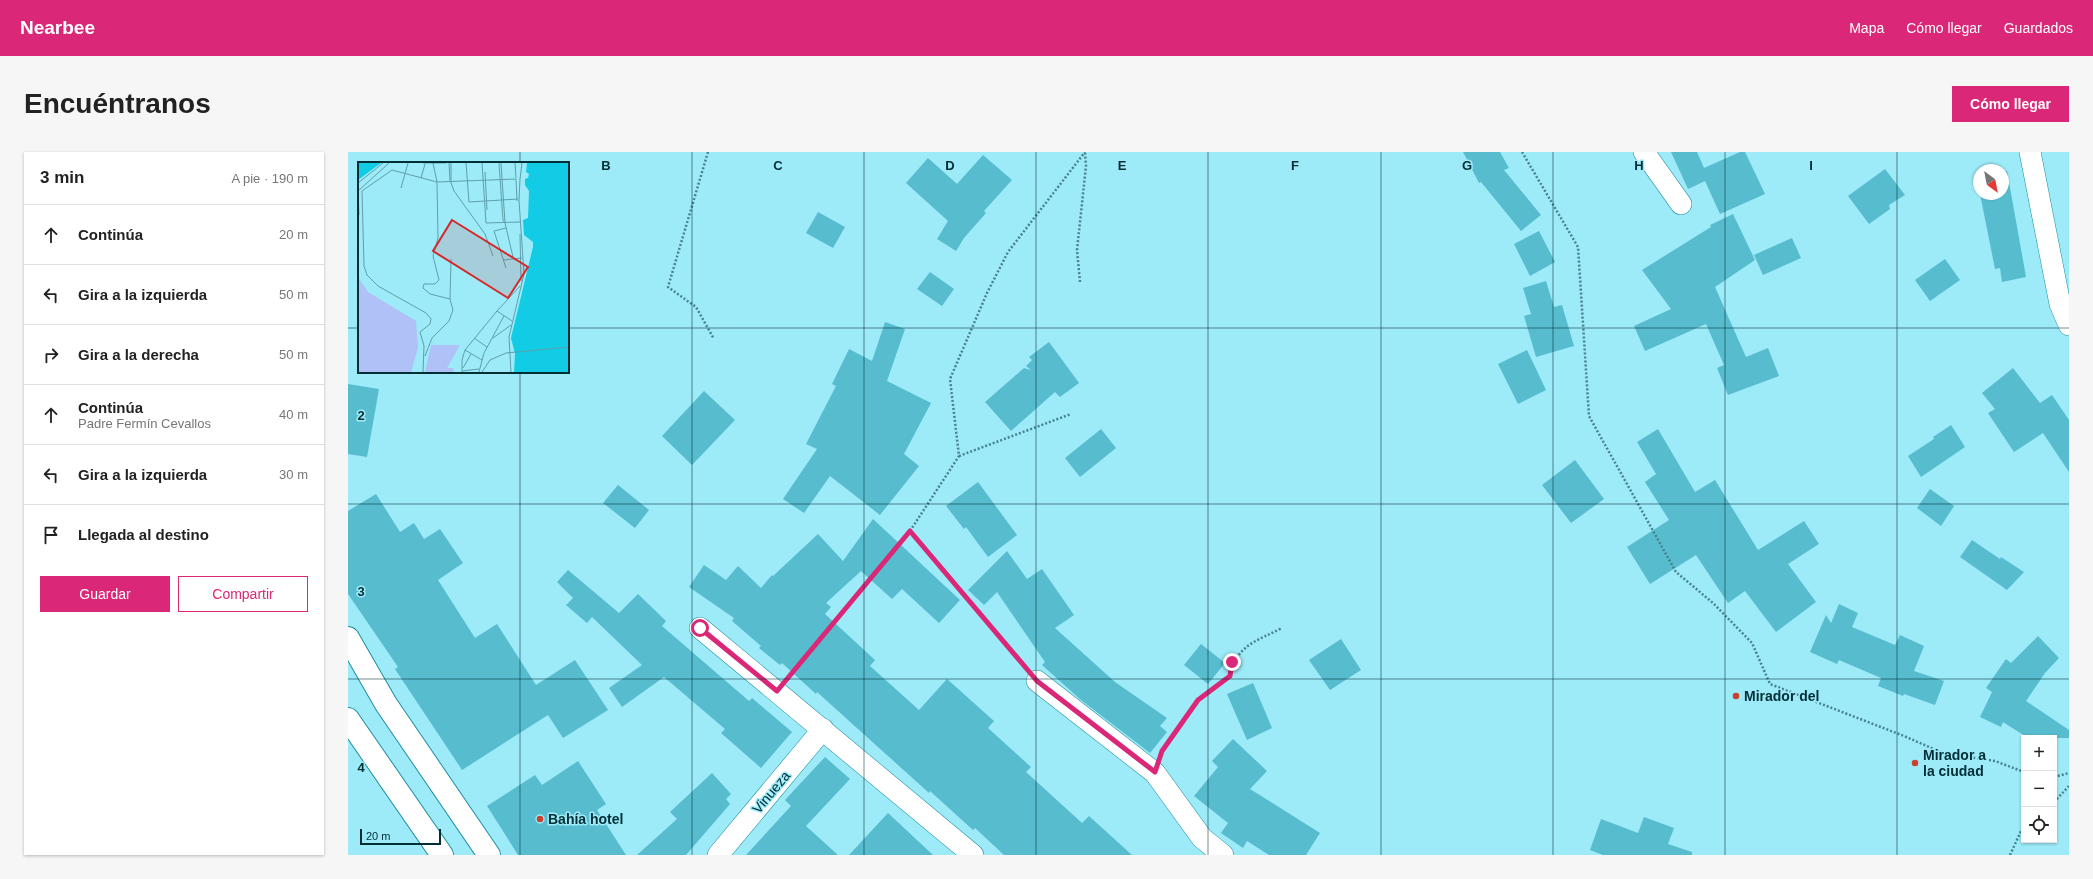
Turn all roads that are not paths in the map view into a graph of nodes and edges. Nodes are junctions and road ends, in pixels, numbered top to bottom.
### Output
1 (1644, 152) edge
2 (2030, 152) edge
3 (1681, 204) dead end
4 (2069, 325) edge
5 (700, 628) dead end
6 (348, 638) edge
7 (1037, 681) road end
8 (348, 719) edge
9 (823, 729) junction
10 (442, 855) edge
11 (489, 855) edge
12 (718, 855) edge
13 (973, 855) edge
14 (1223, 855) edge

1 - 3 street
2 - 4 street
5 - 9 street
6 - 11 main road
7 - 14 street
8 - 10 main road
9 - 12 street, Vinueza
9 - 13 street

